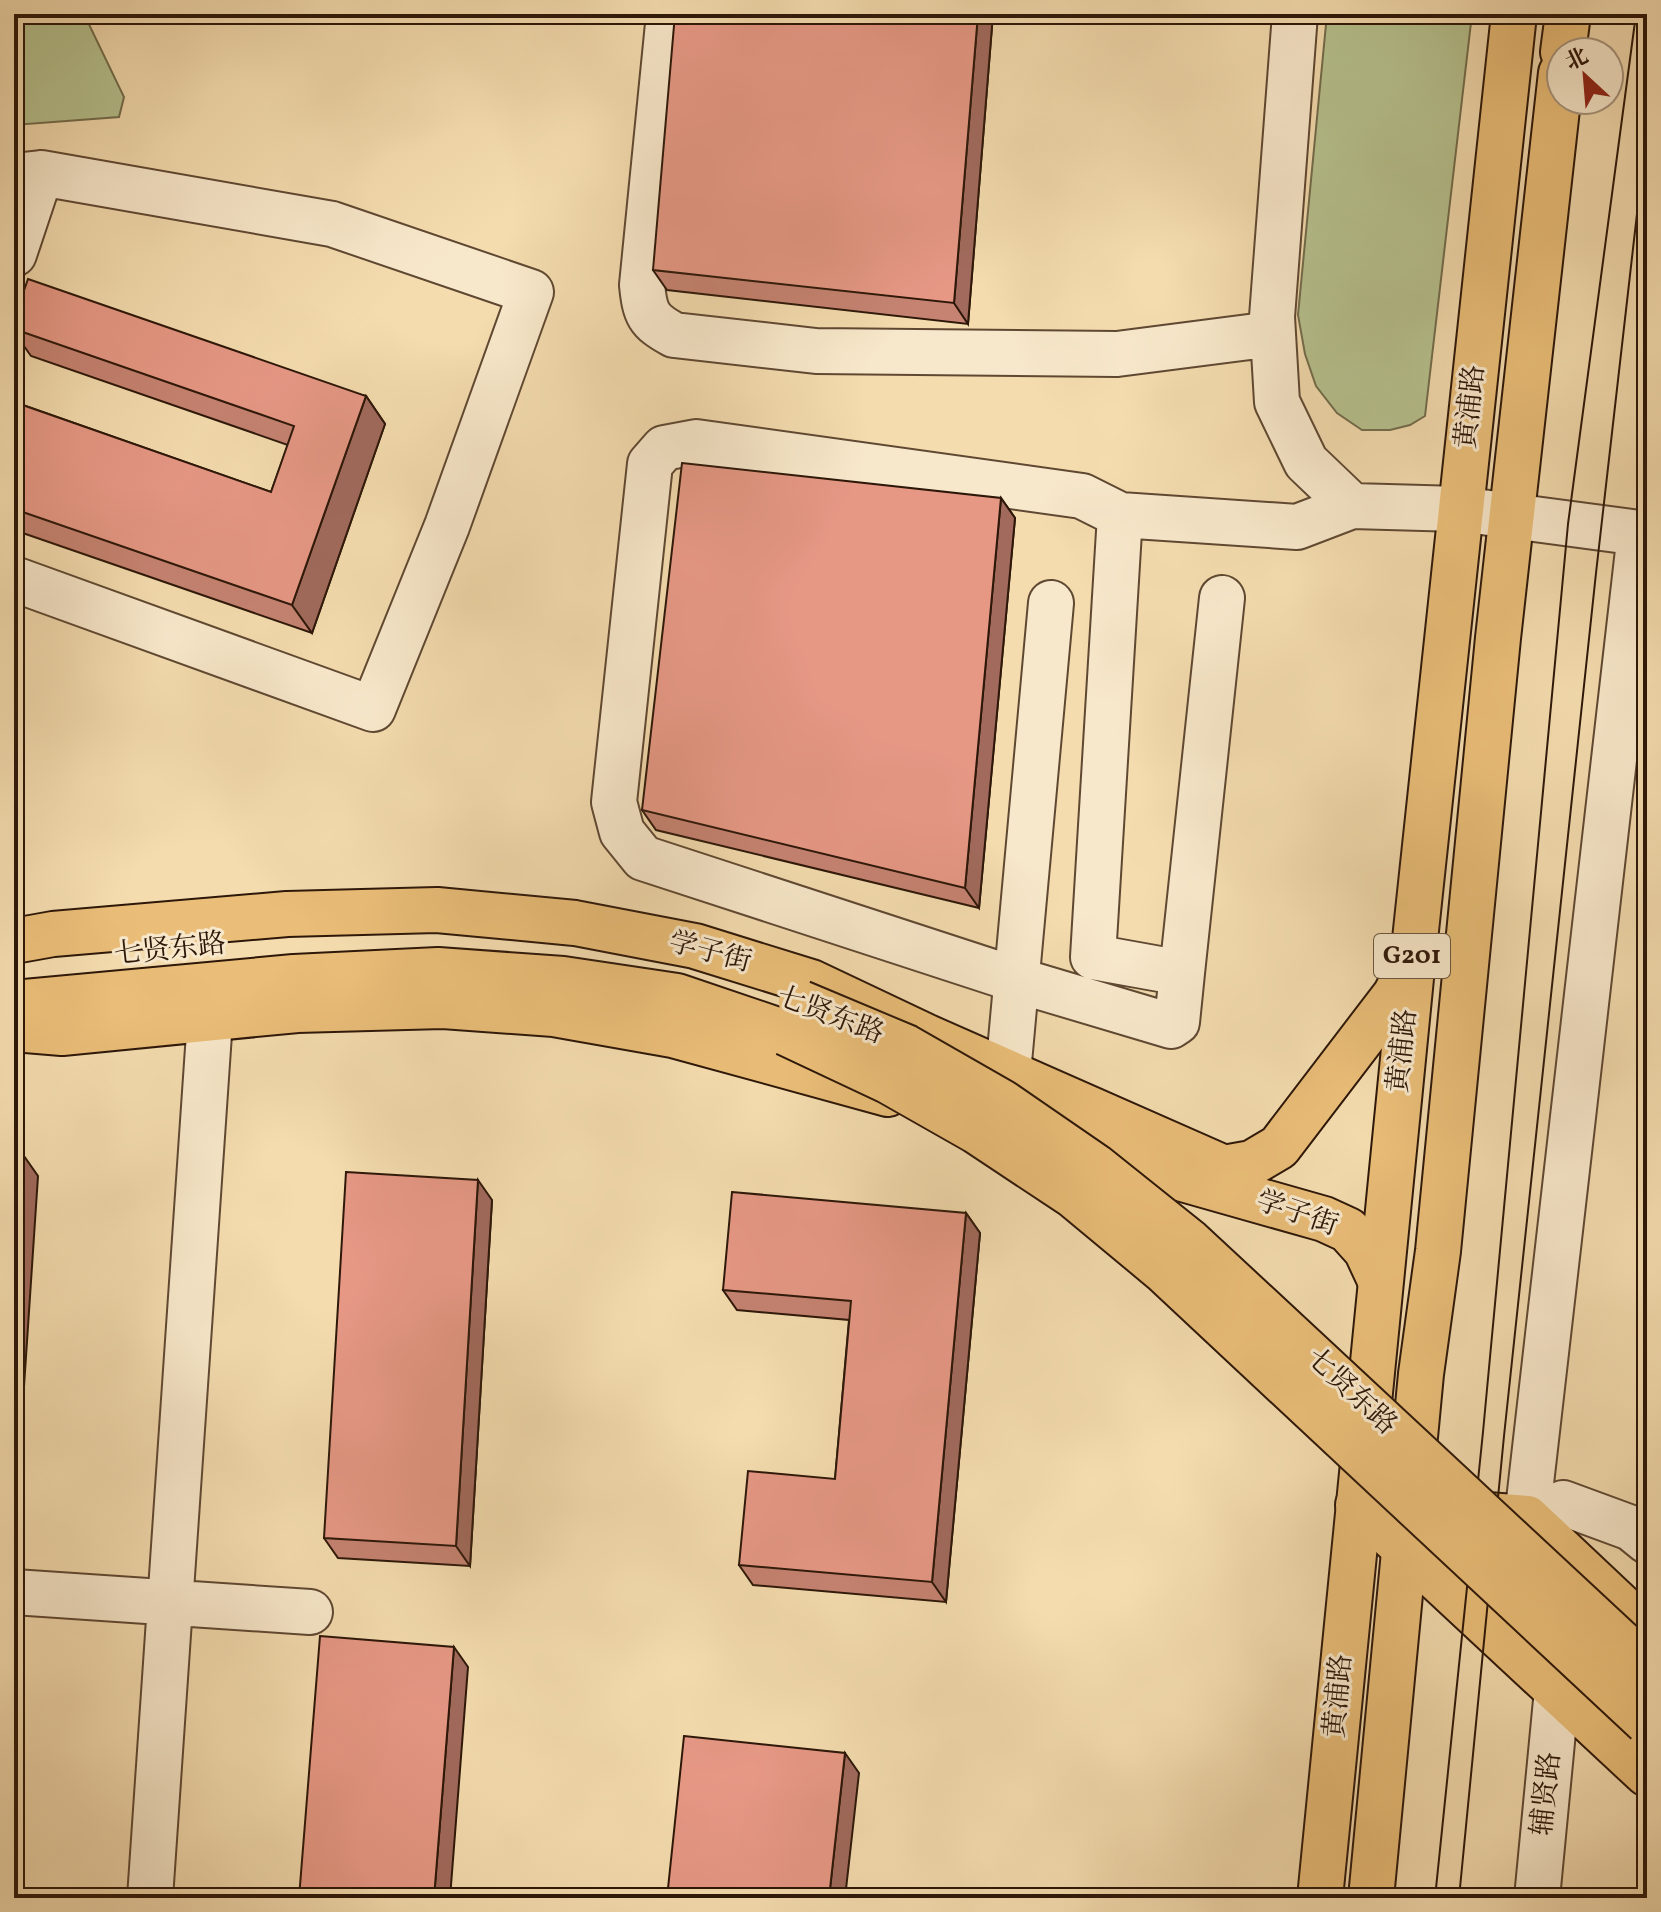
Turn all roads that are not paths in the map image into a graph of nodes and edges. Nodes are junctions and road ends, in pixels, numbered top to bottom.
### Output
1 (669, 14) edge
2 (1295, 14) edge
3 (1514, 14) edge
4 (1568, 14) edge
5 (1565, 36) edge
6 (1556, 116) edge
7 (28, 174) edge
8 (14, 254) edge
9 (1272, 334) junction
10 (1352, 506) junction
11 (1459, 509) junction
12 (1120, 515) junction
13 (1512, 516) junction
14 (1643, 534) edge
15 (14, 579) edge
16 (1222, 598) dead end
17 (1051, 603) dead end
18 (14, 941) edge
19 (1412, 963) junction
20 (14, 964) edge
21 (1182, 973) junction
22 (1017, 980) junction
23 (14, 1003) edge
24 (794, 1018) junction
25 (210, 1019) junction
26 (14, 1029) edge
27 (1008, 1073) junction
28 (1379, 1278) junction
29 (1358, 1505) junction
30 (1545, 1510) junction
31 (1406, 1528) junction
32 (1647, 1541) edge
33 (14, 1592) edge
34 (171, 1603) junction
35 (310, 1612) dead end
36 (1647, 1631) edge
37 (1647, 1667) edge
38 (1557, 1690) junction
39 (1647, 1722) edge
40 (1647, 1774) edge
41 (150, 1898) edge
42 (1320, 1898) edge
43 (1371, 1898) edge
44 (1537, 1898) edge

1 - 9 street
2 - 9 street
3 - 11 main road, 黄浦路 / G201
4 - 5 main road
6 - 13 main road, 黄浦路 / G201
7 - 8 street
7 - 15 street
9 - 10 street
10 - 11 street
10 - 12 street
11 - 13 street
11 - 19 main road, 黄浦路 / G201
12 - 21 street
12 - 22 street
13 - 14 street
13 - 31 main road, 黄浦路 / G201
14 - 30 street, 辅贤路
16 - 21 street
17 - 22 street
18 - 27 main road, 学子街
19 - 27 main road, 学子街
19 - 28 main road, 黄浦路 / G201
20 - 24 main road, 七贤东路
21 - 22 street
22 - 27 street
23 - 24 main road, 七贤东路
24 - 37 main road, 七贤东路, bridge
24 - 39 main road, 七贤东路, bridge
25 - 26 main road, 学子街
25 - 28 main road, 学子街
25 - 34 street
28 - 29 main road, 黄浦路 / G201
29 - 31 main road
29 - 42 main road, 黄浦路 / G201
30 - 31 main road
30 - 32 street
30 - 36 main road
30 - 38 street, 辅贤路
31 - 38 main road
31 - 43 main road, 黄浦路 / G201
33 - 34 street
34 - 35 street
34 - 41 street
38 - 40 main road
38 - 44 street, 辅贤路

